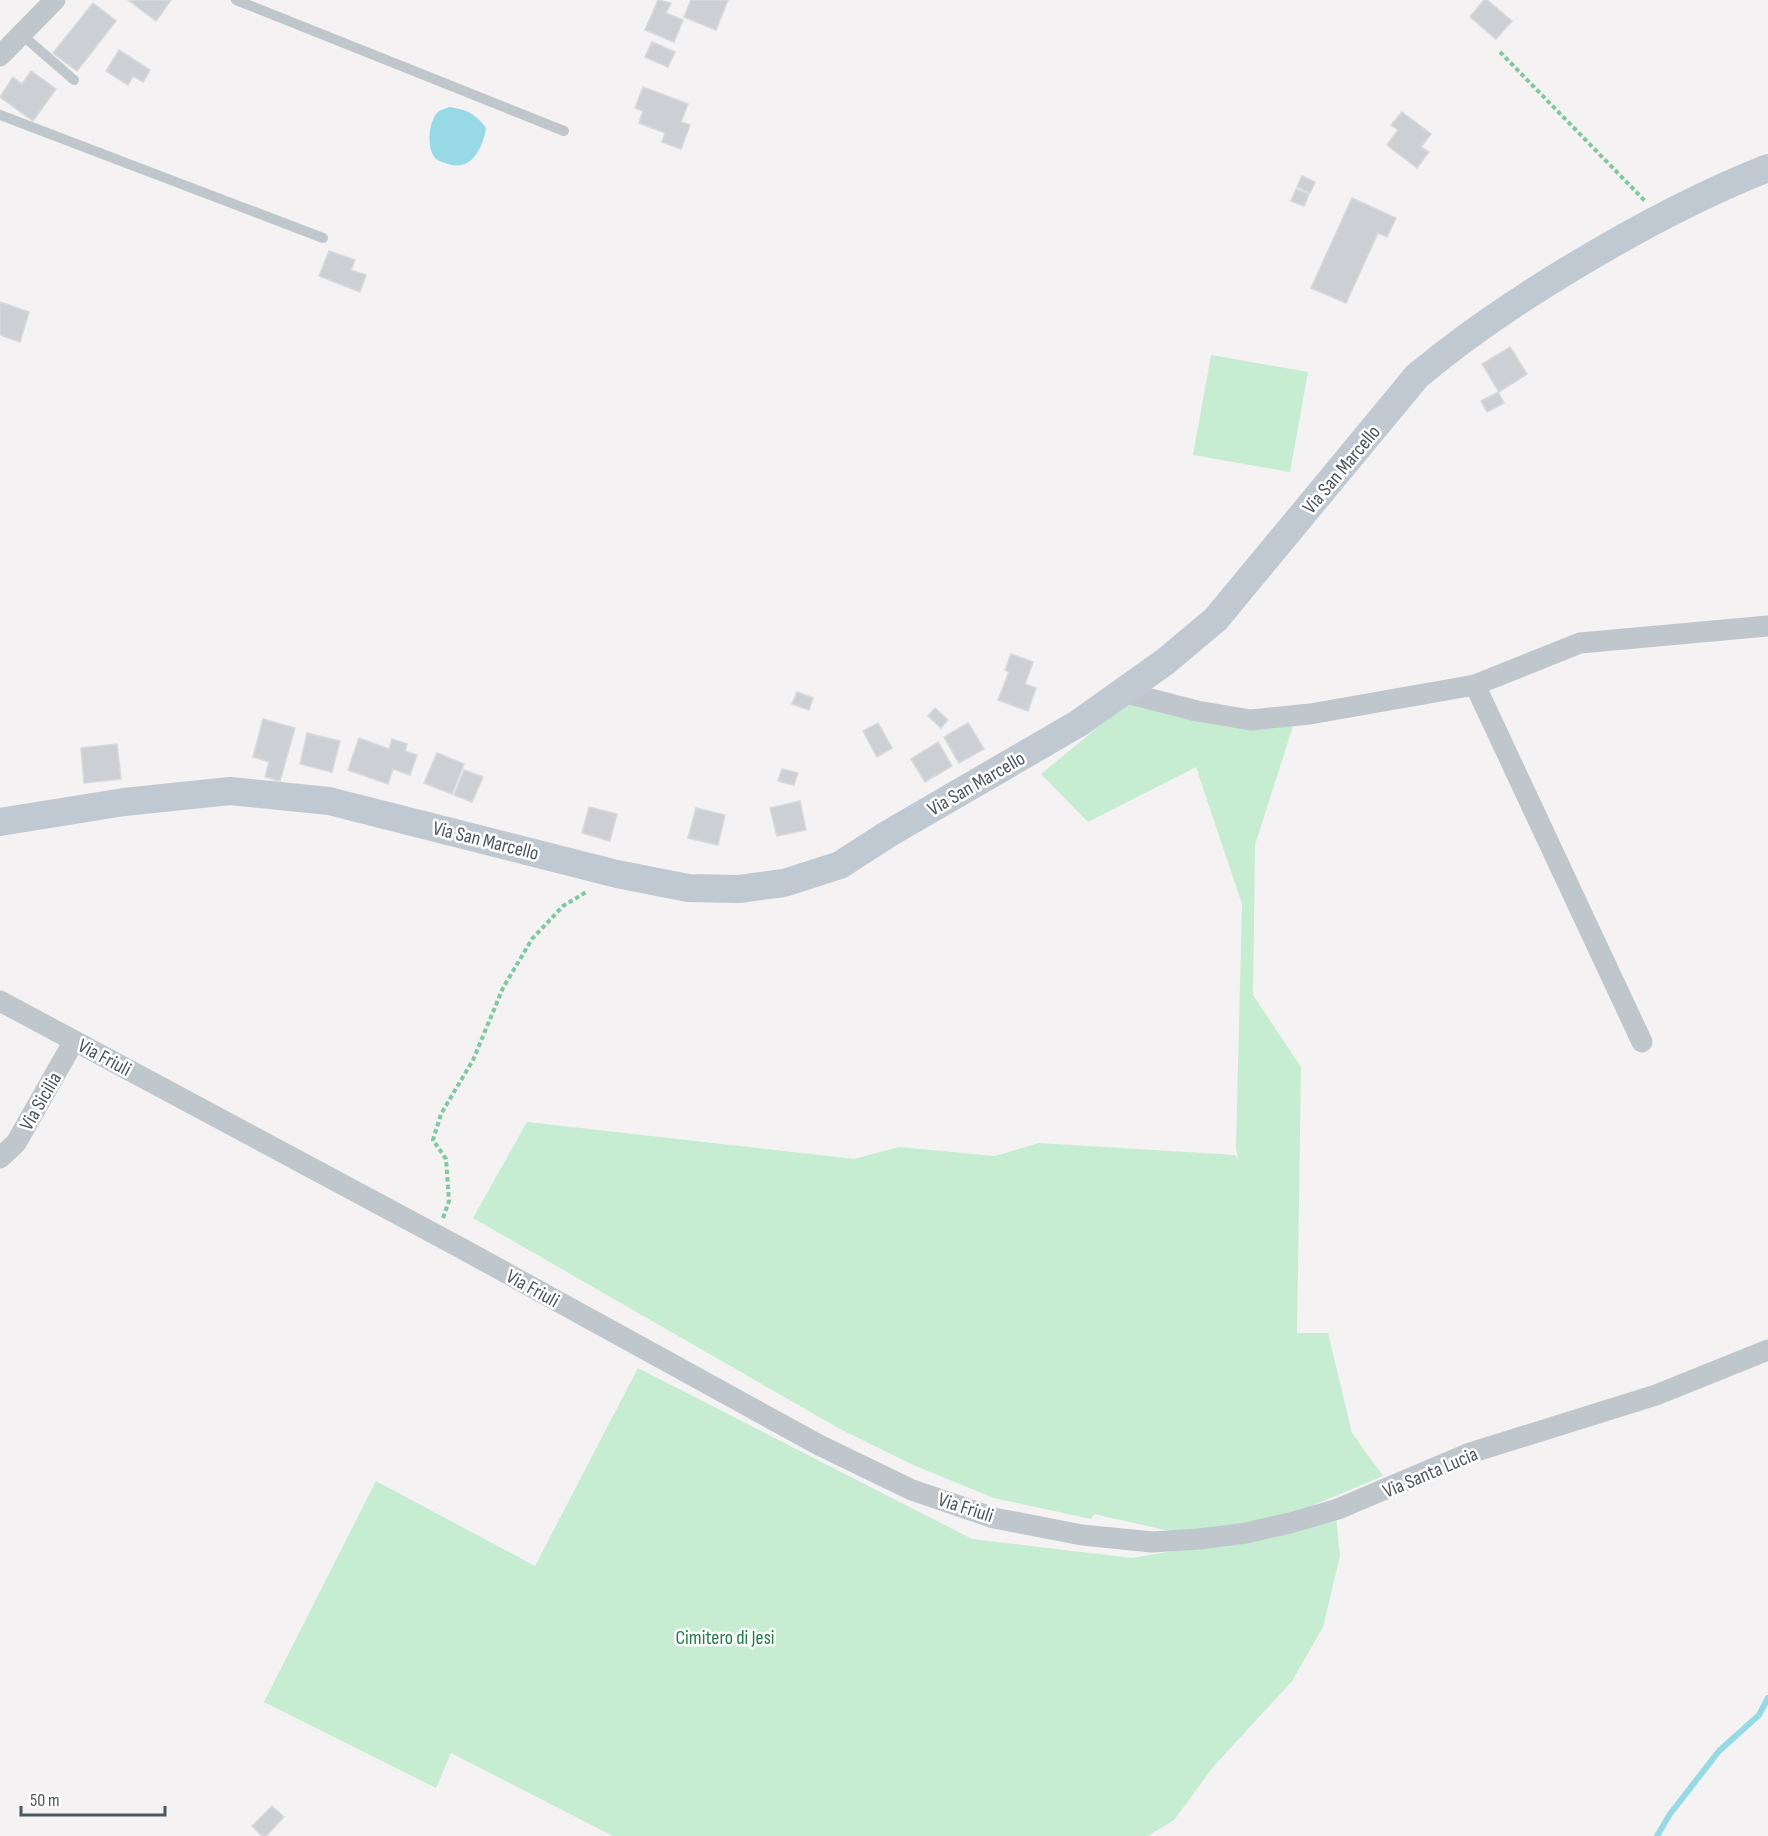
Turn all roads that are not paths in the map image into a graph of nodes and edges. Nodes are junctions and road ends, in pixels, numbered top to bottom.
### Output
1 (55, 0) edge
2 (236, 0) edge
3 (21, 34) junction
4 (0, 56) edge
5 (74, 80) dead end
6 (0, 115) edge
7 (564, 130) dead end
8 (1768, 168) edge
9 (323, 238) dead end
10 (1768, 626) edge
11 (1475, 685) junction
12 (1123, 692) junction
13 (0, 822) edge
14 (0, 1001) edge
15 (74, 1041) junction
16 (1642, 1042) dead end
17 (0, 1158) edge
18 (1768, 1350) edge
19 (1082, 1535) joint

1 - 3 street
2 - 7 lane
3 - 4 street
3 - 5 lane
6 - 9 lane
8 - 12 main road, Via San Marcello
10 - 11 street
11 - 12 street
11 - 16 street
12 - 13 main road, Via San Marcello
14 - 15 street, Via Friuli
15 - 17 street, Via Sicilia
15 - 19 street, Via Friuli
18 - 19 street, Via Santa Lucia

